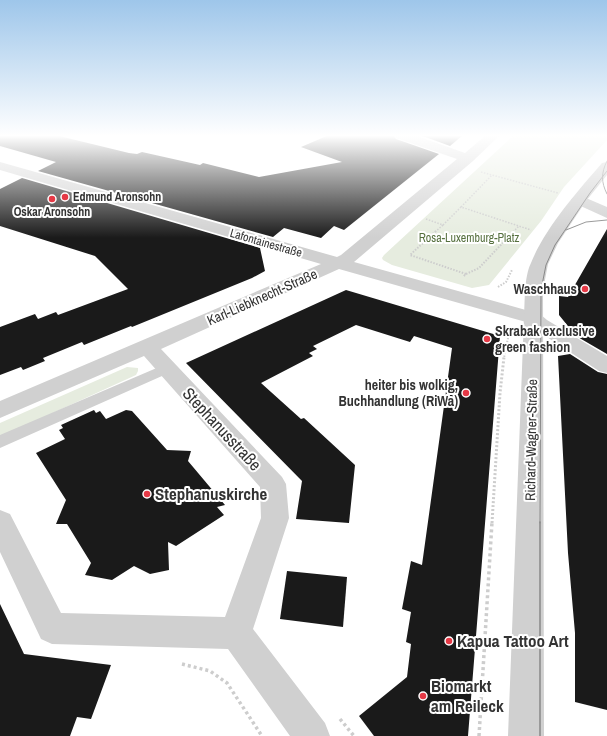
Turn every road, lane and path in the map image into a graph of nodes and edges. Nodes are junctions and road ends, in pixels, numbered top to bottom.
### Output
1 (12, 169) edge
2 (454, 169) edge
3 (479, 169) edge
4 (604, 169) edge
5 (492, 175) junction
6 (579, 199) junction
7 (461, 207) junction
8 (607, 213) edge
9 (423, 219) dead end
10 (443, 224) junction
11 (519, 226) junction
12 (553, 237) junction
13 (338, 263) junction
14 (515, 266) dead end
15 (466, 274) junction
16 (462, 278) dead end
17 (496, 288) dead end
18 (533, 318) junction
19 (493, 328) dead end
20 (147, 348) junction
21 (607, 366) edge
22 (166, 369) junction
23 (0, 410) edge
24 (0, 442) edge
25 (0, 522) edge
26 (236, 633) junction
27 (312, 736) edge
28 (479, 736) edge
29 (526, 736) edge

1 - 13 street, Lafontainestraße
2 - 13 street, Karl-Liebknecht-Straße
3 - 5 path
4 - 6 street, Richard-Wagner-Straße
5 - 6 path
5 - 7 path
6 - 8 street
6 - 12 street, Richard-Wagner-Straße
7 - 10 path
7 - 11 path
9 - 10 path
10 - 15 path
11 - 12 path
11 - 15 path
12 - 18 street, Richard-Wagner-Straße
13 - 18 street, Lafontainestraße
13 - 20 street, Karl-Liebknecht-Straße
14 - 17 path
15 - 16 path
18 - 21 street
18 - 29 street, Richard-Wagner-Straße
19 - 28 path
20 - 22 street, Stephanusstraße
20 - 23 street, Karl-Liebknecht-Straße
22 - 24 lane
22 - 26 street, Stephanusstraße
25 - 26 street
26 - 27 street

